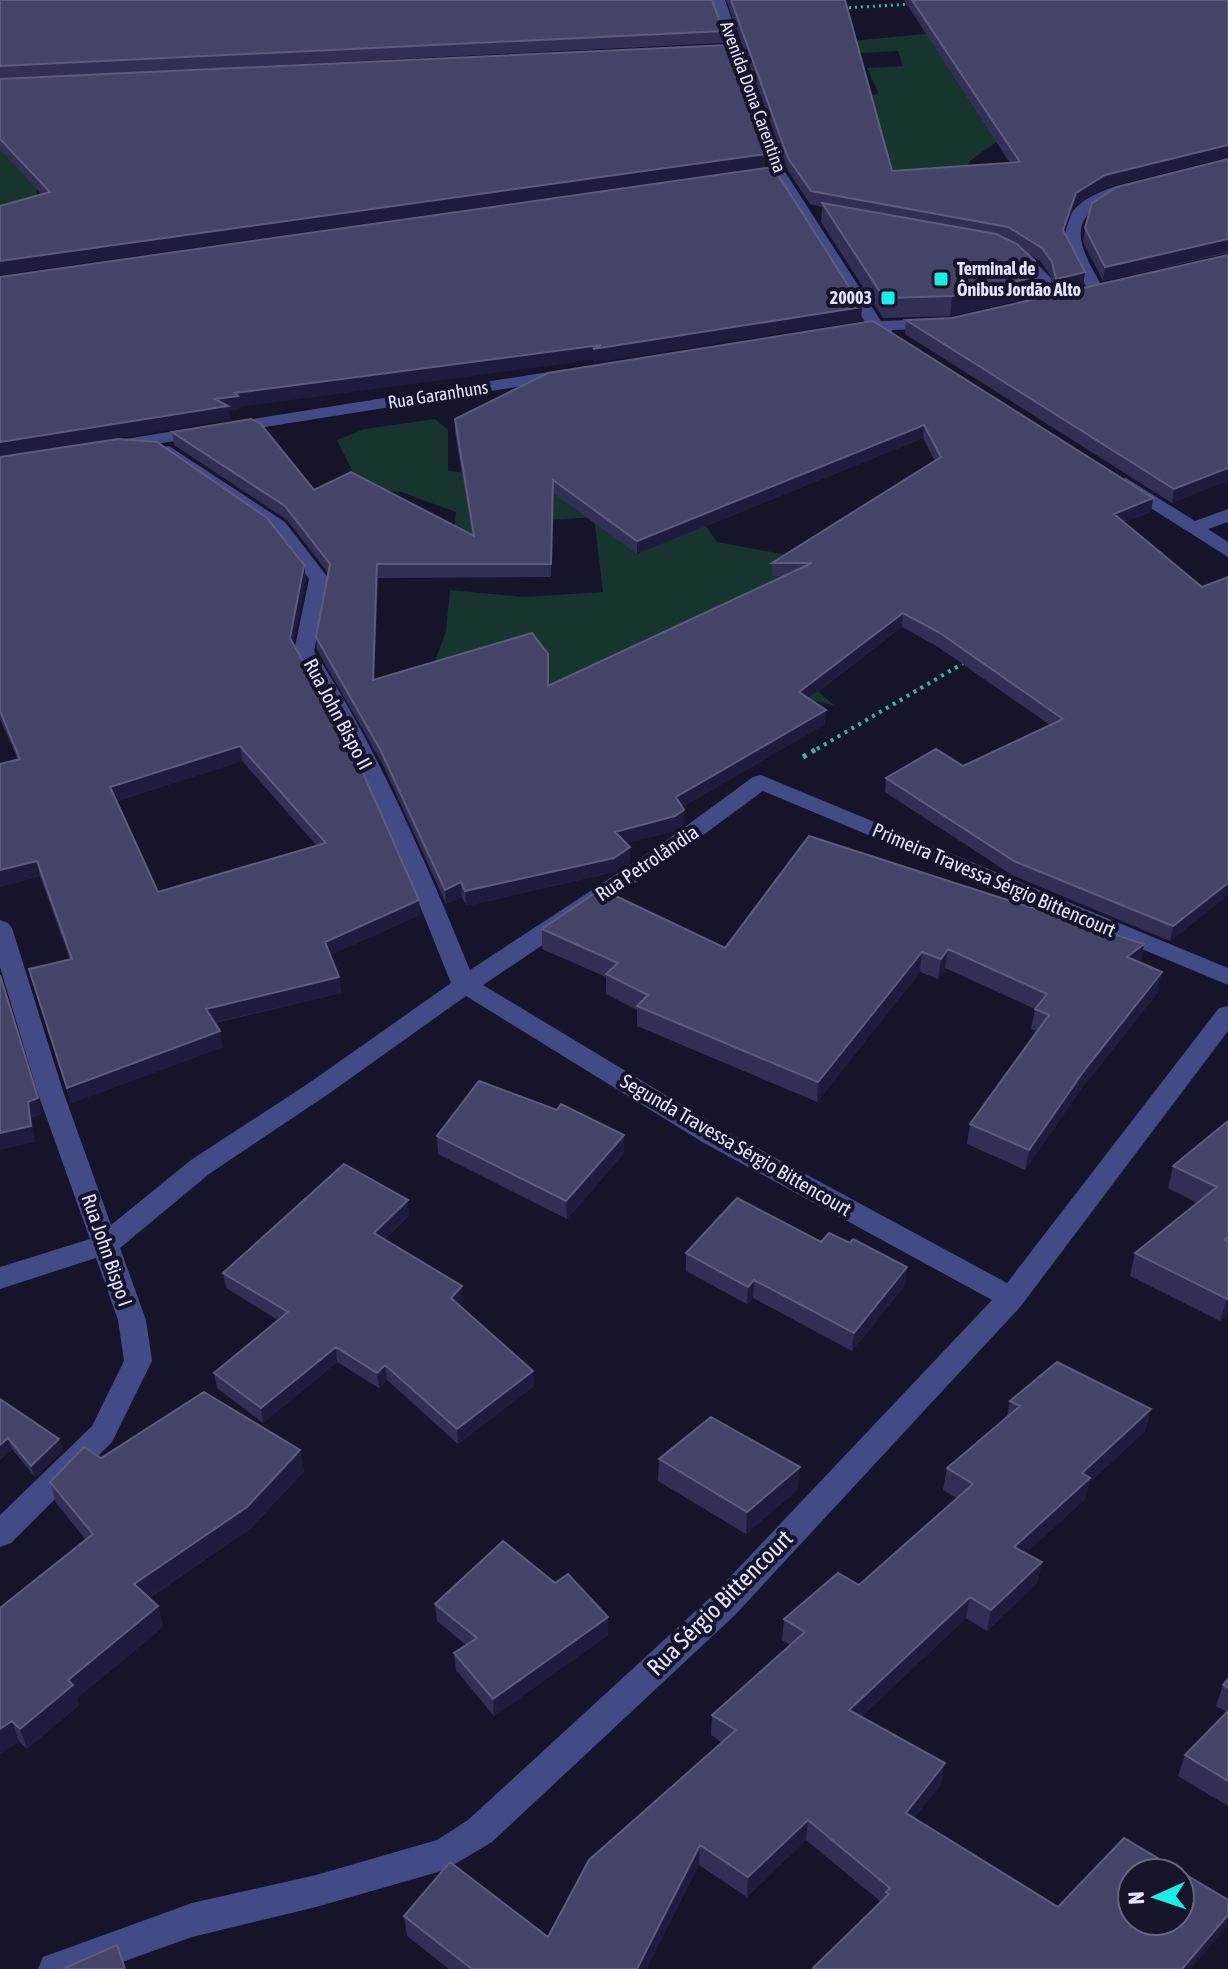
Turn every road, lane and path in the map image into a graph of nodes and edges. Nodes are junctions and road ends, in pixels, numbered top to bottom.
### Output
1 (718, 0) edge
2 (912, 4) edge
3 (833, 8) edge
4 (1137, 186) edge
5 (1000, 246) edge
6 (1095, 289) edge
7 (1043, 304) edge
8 (950, 324) edge
9 (876, 326) junction
10 (828, 333) edge
11 (900, 341) edge
12 (592, 370) edge
13 (120, 445) junction
14 (90, 450) edge
15 (1116, 478) edge
16 (1228, 515) edge
17 (1194, 528) junction
18 (1228, 551) edge
19 (978, 655) edge
20 (761, 782) junction
21 (0, 928) edge
22 (1228, 977) edge
23 (464, 984) junction
24 (1228, 1014) edge
25 (106, 1244) junction
26 (0, 1278) edge
27 (1011, 1298) junction
28 (0, 1534) edge
29 (55, 1969) edge

1 - 9 street, Avenida Dona Carentina
2 - 3 path
4 - 6 street
5 - 7 street
8 - 9 street
9 - 10 street
9 - 11 street, Avenida Dona Carentina
12 - 13 street, Rua Garanhuns
13 - 14 street, Rua Garanhuns
13 - 23 street, Rua John Bispo II
15 - 17 street
16 - 17 street
17 - 18 street
19 - 20 path
20 - 22 street, Primeira Travessa Sérgio Bittencourt
20 - 23 street, Rua Petrolândia
21 - 25 street, Rua John Bispo I
23 - 25 street, Rua Petrolândia
23 - 27 street, Segunda Travessa Sérgio Bittencourt
24 - 27 street, Rua Sérgio Bittencourt
25 - 26 street, Rua Petrolândia
25 - 28 street, Rua John Bispo I
27 - 29 street, Rua Sérgio Bittencourt

